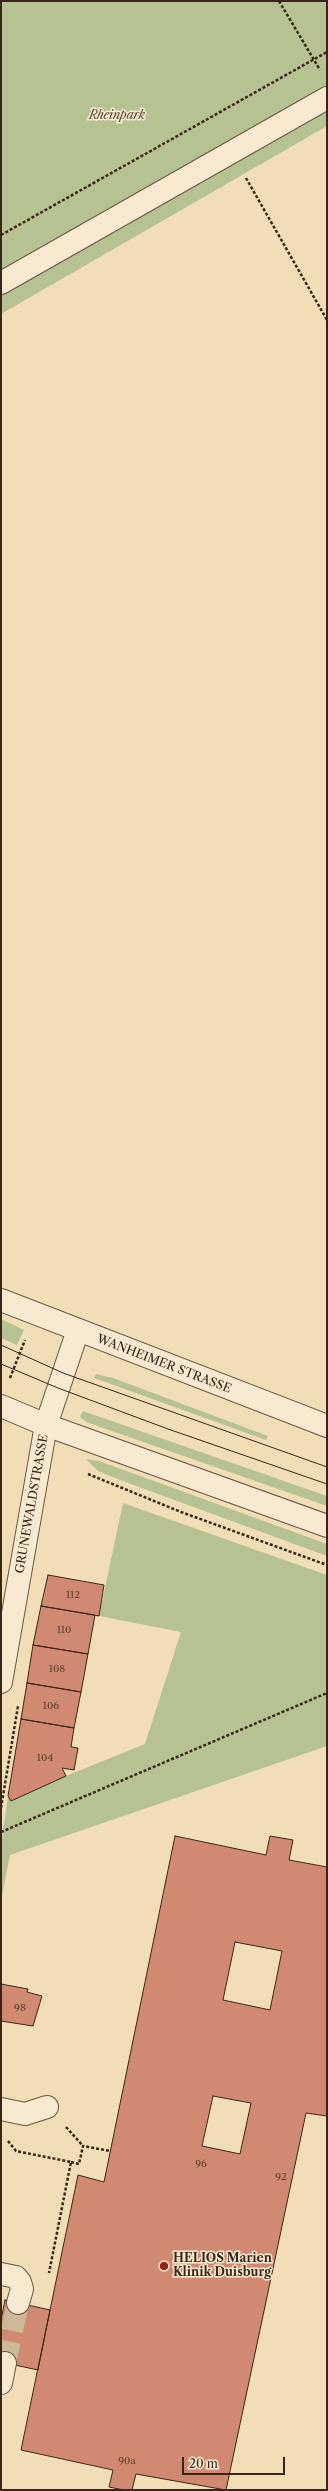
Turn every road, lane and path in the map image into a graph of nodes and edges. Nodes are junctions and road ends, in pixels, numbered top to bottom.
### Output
1 (280, 1) edge
2 (327, 52) edge
3 (313, 59) junction
4 (324, 77) dead end
5 (327, 98) edge
6 (232, 152) junction
7 (1, 235) edge
8 (1, 283) edge
9 (327, 320) edge
10 (1, 1300) edge
11 (38, 1315) junction
12 (78, 1330) junction
13 (8, 1383) dead end
14 (1, 1406) edge
15 (46, 1424) junction
16 (327, 1426) edge
17 (84, 1472) dead end
18 (327, 1526) edge
19 (327, 1565) edge
20 (1, 1682) edge
21 (327, 1693) edge
22 (1, 1832) edge
23 (47, 2106) dead end
24 (1, 2109) edge
25 (6, 2138) dead end
26 (110, 2151) dead end
27 (71, 2162) junction
28 (1, 2274) edge
29 (47, 2279) dead end
30 (18, 2303) tunnel mouth

1 - 3 path
2 - 3 path
3 - 4 path
3 - 7 path
5 - 6 street
6 - 8 street
6 - 9 path
10 - 11 street, WANHEIMER STRASSE
11 - 12 street, WANHEIMER STRASSE
11 - 13 path
12 - 15 street, GRUNEWALDSTRASSE
12 - 16 street, WANHEIMER STRASSE
14 - 15 street
15 - 18 street
15 - 20 street, GRUNEWALDSTRASSE
17 - 19 path
21 - 22 path
23 - 24 street
25 - 27 path
26 - 27 path
27 - 29 path
28 - 30 street

